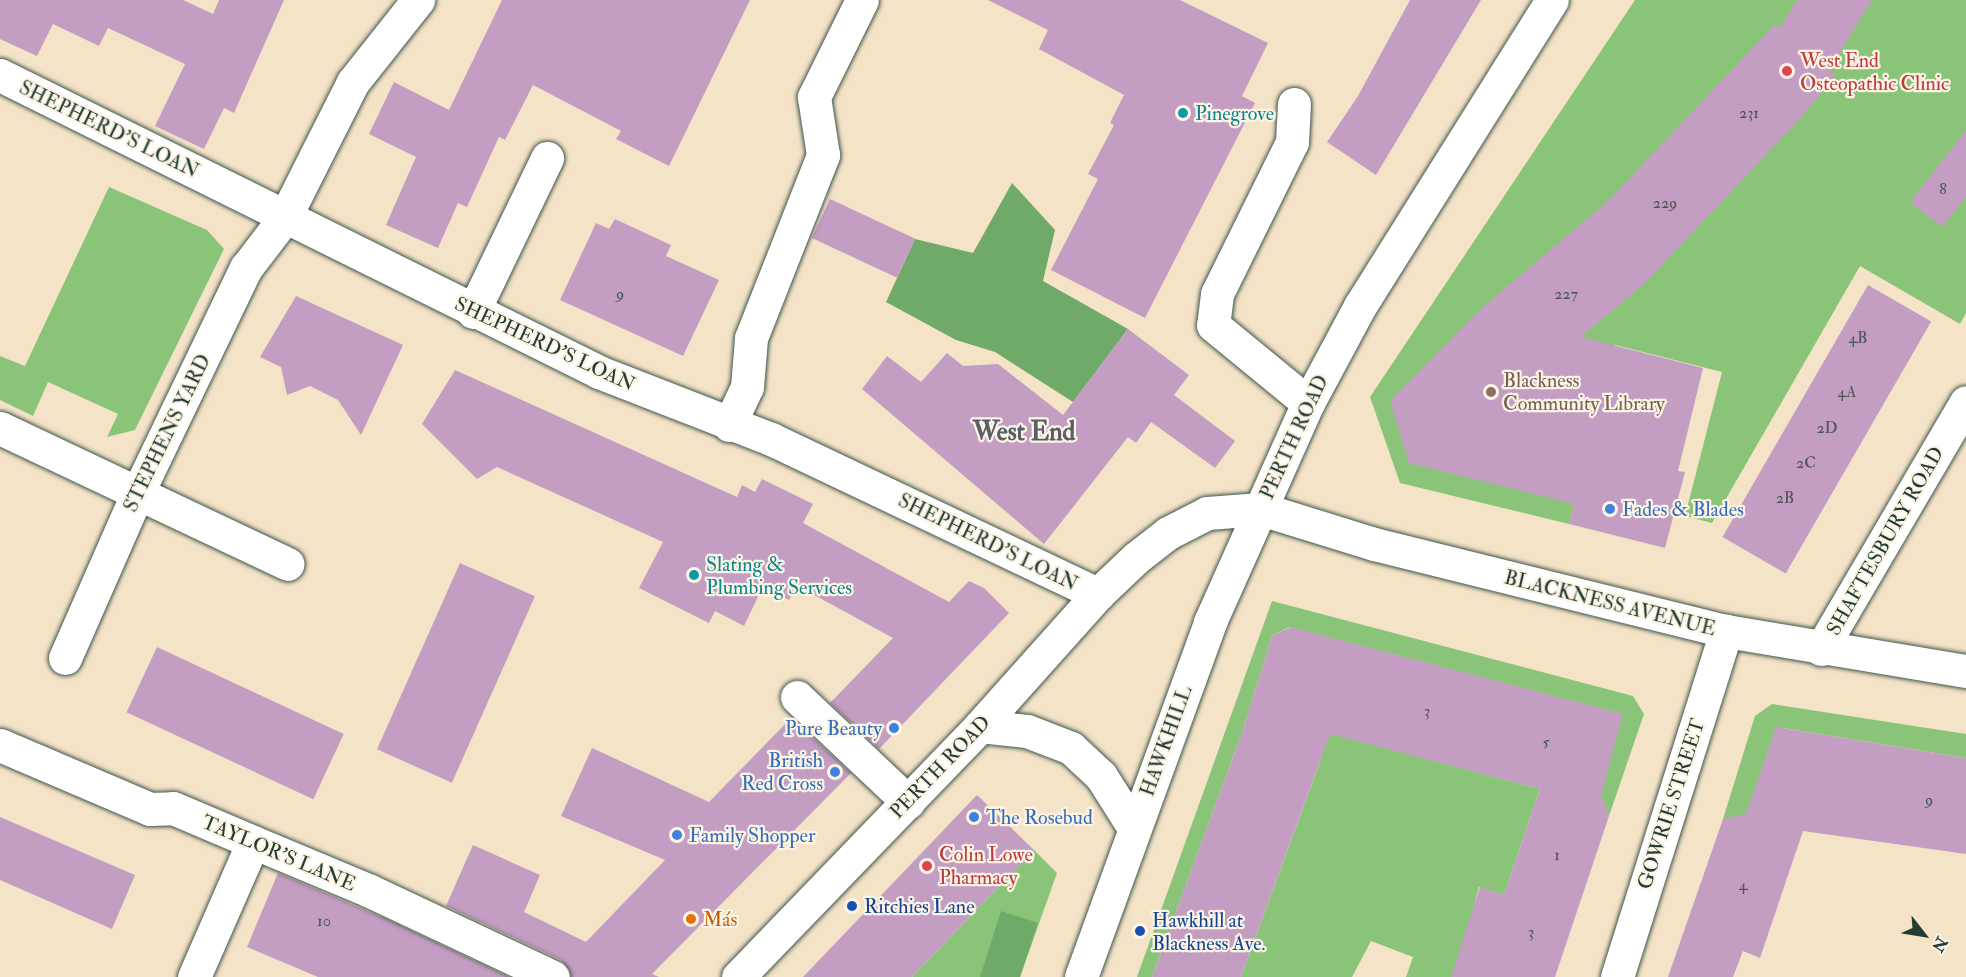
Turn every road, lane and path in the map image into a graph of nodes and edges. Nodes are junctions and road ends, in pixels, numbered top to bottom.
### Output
1 (418, 0) edge
2 (862, 0) edge
3 (1552, 0) edge
4 (0, 75) edge
5 (1294, 104) dead end
6 (547, 158) dead end
7 (285, 217) junction
8 (473, 312) junction
9 (1966, 402) edge
10 (1308, 403) junction
11 (729, 425) junction
12 (0, 428) edge
13 (138, 492) junction
14 (1261, 509) junction
15 (288, 564) dead end
16 (1098, 594) junction
17 (1726, 631) junction
18 (1821, 649) junction
19 (65, 658) dead end
20 (1966, 670) edge
21 (797, 697) dead end
22 (980, 726) junction
23 (0, 745) edge
24 (908, 802) junction
25 (1134, 828) junction
26 (253, 842) junction
27 (194, 977) edge
28 (553, 977) edge
29 (738, 977) edge
30 (1081, 977) edge
31 (1617, 977) edge

1 - 7 street, STEPHENS YARD
2 - 11 street
3 - 10 street, PERTH ROAD
4 - 7 street, SHEPHERD'S LOAN
5 - 10 street
6 - 8 street
7 - 8 street, SHEPHERD'S LOAN
7 - 13 street, STEPHENS YARD
8 - 11 street, SHEPHERD'S LOAN
9 - 18 street, SHAFTESBURY ROAD
10 - 14 street, PERTH ROAD
11 - 16 street, SHEPHERD'S LOAN
12 - 13 street
13 - 15 street
13 - 19 street, STEPHENS YARD
14 - 16 street, PERTH ROAD
14 - 17 street, BLACKNESS AVENUE
14 - 25 street, HAWKHILL
16 - 22 street, PERTH ROAD
17 - 18 street, BLACKNESS AVENUE
17 - 31 street, GOWRIE STREET
18 - 20 street, BLACKNESS AVENUE
21 - 24 street
22 - 24 street, PERTH ROAD
22 - 25 street
23 - 26 street, TAYLOR'S LANE
24 - 29 street, PERTH ROAD
25 - 30 street, HAWKHILL
26 - 27 street
26 - 28 street, TAYLOR'S LANE

